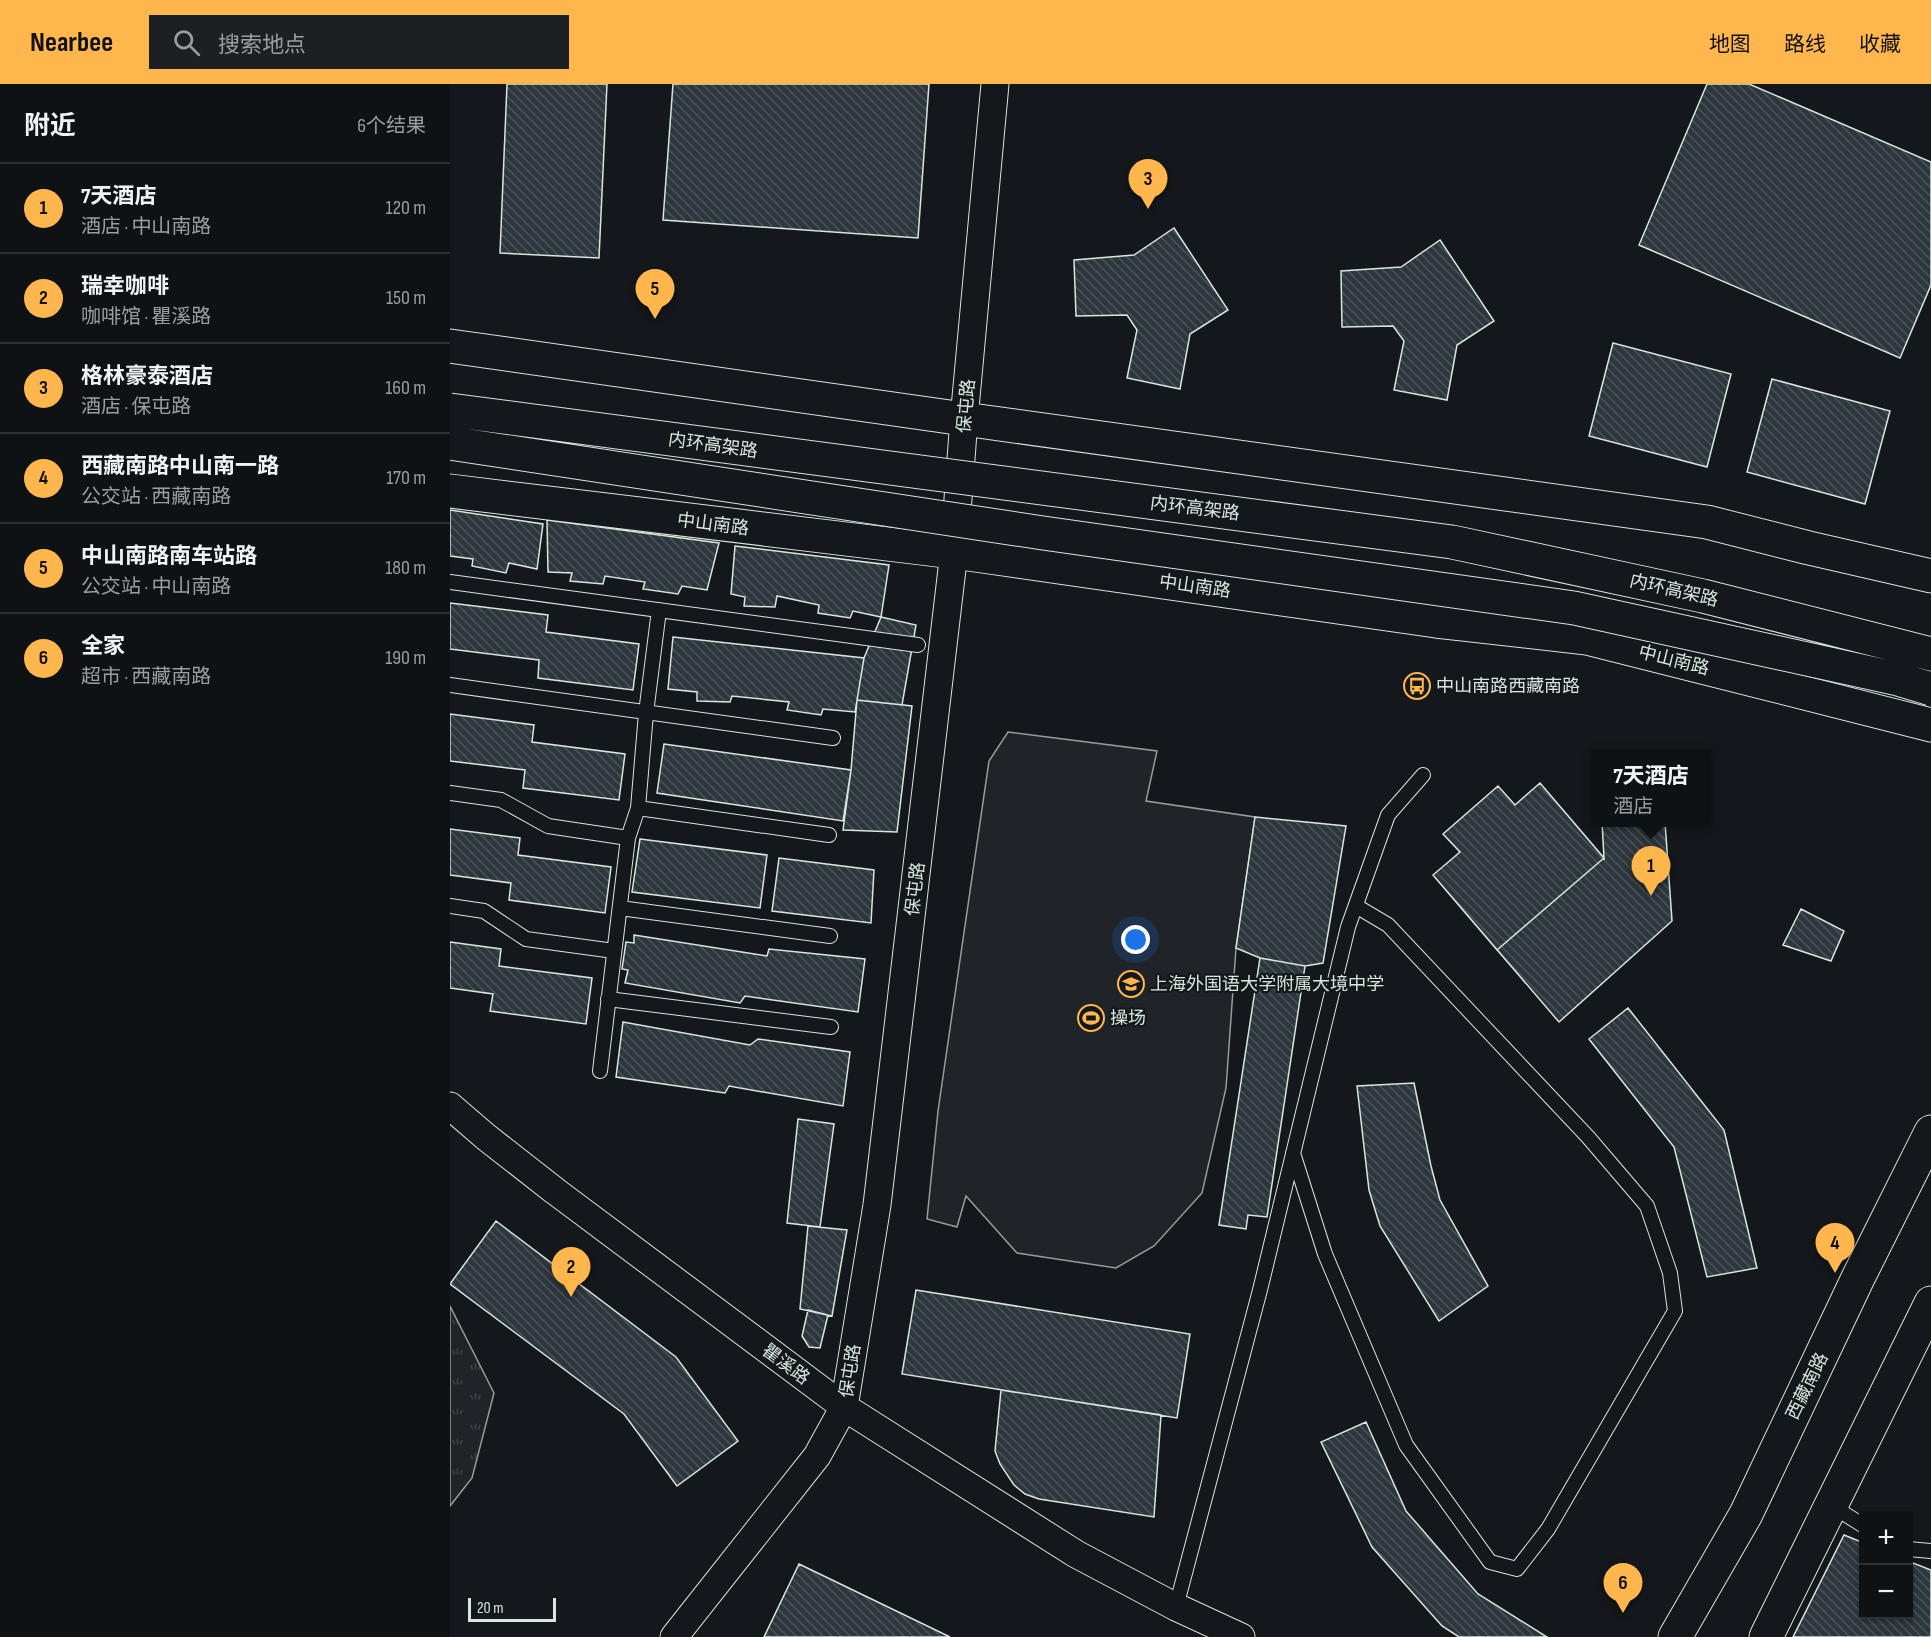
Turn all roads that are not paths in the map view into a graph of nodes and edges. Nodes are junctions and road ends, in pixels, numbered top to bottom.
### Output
1 (995, 84) edge
2 (450, 346) edge
3 (450, 410) edge
4 (964, 419) junction
5 (450, 443) edge
6 (450, 491) edge
7 (954, 552) junction
8 (1931, 576) edge
9 (450, 582) edge
10 (659, 610) junction
11 (918, 645) dead end
12 (1931, 654) edge
13 (450, 685) edge
14 (1931, 689) edge
15 (646, 713) junction
16 (1931, 725) edge
17 (833, 738) dead end
18 (1423, 775) dead end
19 (450, 793) edge
20 (638, 808) junction
21 (829, 835) dead end
22 (628, 838) junction
23 (450, 906) edge
24 (1356, 906) junction
25 (620, 908) junction
26 (830, 936) dead end
27 (614, 951) junction
28 (608, 999) junction
29 (831, 1027) dead end
30 (600, 1071) dead end
31 (450, 1106) edge
32 (1931, 1132) edge
33 (1293, 1152) junction
34 (1931, 1303) edge
35 (844, 1407) junction
36 (1832, 1506) junction
37 (1859, 1523) edge
38 (1913, 1549) edge
39 (1931, 1551) edge
40 (1176, 1607) junction
41 (674, 1637) edge
42 (1241, 1637) edge
43 (1675, 1637) edge
44 (1767, 1637) edge

1 - 4 street, 保屯路
2 - 4 main road
3 - 12 main road, 内环高架路, bridge
4 - 7 street, 保屯路
4 - 8 main road
5 - 14 main road, 内环高架路, bridge
6 - 7 main road, 中山南路
7 - 16 main road, 中山南路
7 - 35 street, 保屯路
9 - 10 lane
10 - 11 lane
10 - 15 lane
13 - 15 lane
15 - 17 lane
15 - 20 lane
18 - 24 lane
19 - 22 lane
20 - 21 lane
20 - 22 lane
22 - 25 lane
23 - 27 lane
24 - 33 lane
24 - 33 lane
25 - 26 lane
25 - 27 lane
27 - 28 lane
28 - 29 lane
28 - 30 lane
31 - 35 street, 瞿溪路
32 - 43 main road, 西藏南路
33 - 40 lane
34 - 36 main road
35 - 40 street, 瞿溪路
35 - 41 street, 保屯路
36 - 37 lane
36 - 44 main road
38 - 39 lane
40 - 42 street, 瞿溪路

